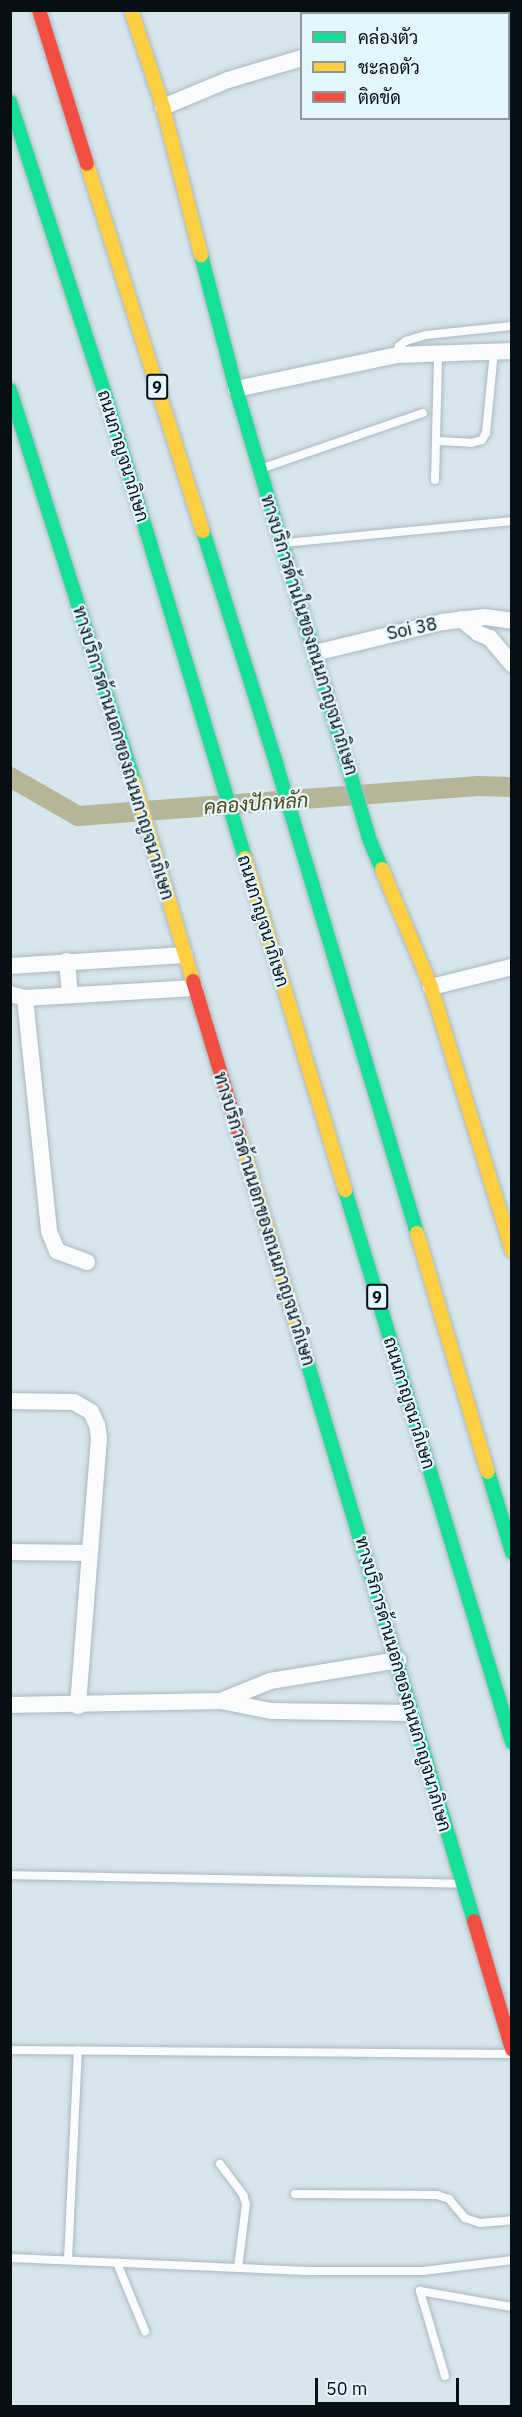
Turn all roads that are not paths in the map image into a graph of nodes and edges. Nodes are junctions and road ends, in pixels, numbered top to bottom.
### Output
1 (39, 10) edge
2 (131, 10) edge
3 (300, 59) edge
4 (10, 102) edge
5 (163, 107) junction
6 (512, 326) edge
7 (512, 351) edge
8 (494, 352) junction
9 (438, 354) junction
10 (397, 355) junction
11 (236, 389) junction
12 (10, 390) edge
13 (423, 413) dead end
14 (14, 416) edge
15 (438, 441) junction
16 (260, 469) junction
17 (435, 480) dead end
18 (512, 521) edge
19 (282, 543) junction
20 (461, 619) junction
21 (512, 621) edge
22 (315, 653) junction
23 (512, 664) edge
24 (185, 955) junction
25 (67, 961) junction
26 (10, 966) edge
27 (512, 967) edge
28 (431, 987) junction
29 (195, 988) junction
30 (69, 993) junction
31 (18, 996) edge
32 (508, 1226) edge
33 (512, 1251) edge
34 (87, 1262) dead end
35 (10, 1401) edge
36 (10, 1552) edge
37 (88, 1552) junction
38 (512, 1552) edge
39 (398, 1660) junction
40 (221, 1701) junction
41 (10, 1705) edge
42 (78, 1706) junction
43 (412, 1713) junction
44 (512, 1742) edge
45 (10, 1875) edge
46 (462, 1884) junction
47 (512, 2049) edge
48 (10, 2050) edge
49 (78, 2050) junction
50 (512, 2054) edge
51 (220, 2164) dead end
52 (294, 2194) dead end
53 (512, 2220) edge
54 (10, 2258) edge
55 (69, 2260) junction
56 (512, 2260) edge
57 (117, 2263) junction
58 (238, 2268) junction
59 (512, 2307) edge
60 (145, 2331) dead end
61 (445, 2376) dead end

1 - 38 main road, 9
2 - 5 main road, ทางบริการด้านในของถนนกาญจนาภิเษก
3 - 5 street
4 - 44 main road, ถนนกาญจนาภิเษก / 9
5 - 11 main road, ทางบริการด้านในของถนนกาญจนาภิเษก
6 - 10 lane
7 - 8 street
8 - 9 street
8 - 15 lane
9 - 10 street
9 - 15 lane
10 - 11 street
11 - 16 main road, ทางบริการด้านในของถนนกาญจนาภิเษก
12 - 14 main road, ทางบริการด้านนอกของถนนกาญจนาภิเษก
13 - 16 lane
14 - 24 main road, ทางบริการด้านนอกของถนนกาญจนาภิเษก
15 - 17 lane
16 - 19 main road, ทางบริการด้านในของถนนกาญจนาภิเษก
18 - 19 lane
19 - 22 main road, ทางบริการด้านในของถนนกาญจนาภิเษก
20 - 21 street, Soi 38
20 - 22 street, Soi 38
20 - 23 street
22 - 28 main road, ทางบริการด้านในของถนนกาญจนาภิเษก
24 - 25 street
24 - 29 main road, ทางบริการด้านนอกของถนนกาญจนาภิเษก
25 - 26 street
25 - 30 street
27 - 28 street
28 - 32 main road, ทางบริการด้านในของถนนกาญจนาภิเษก
29 - 30 street
29 - 39 main road, ทางบริการด้านนอกของถนนกาญจนาภิเษก
30 - 31 street
31 - 34 street
32 - 33 main road, ทางบริการด้านในของถนนกาญจนาภิเษก
35 - 37 street
36 - 37 street
37 - 42 street
39 - 40 street
39 - 43 main road, ทางบริการด้านนอกของถนนกาญจนาภิเษก
40 - 42 street
40 - 43 street
41 - 42 street
43 - 46 main road, ทางบริการด้านนอกของถนนกาญจนาภิเษก
45 - 46 lane
46 - 47 main road, ทางบริการด้านนอกของถนนกาญจนาภิเษก
48 - 49 lane
49 - 50 lane
49 - 55 lane
51 - 58 lane
52 - 53 lane
54 - 55 lane
55 - 57 lane
56 - 58 lane
57 - 58 lane
57 - 60 lane
59 - 61 lane

